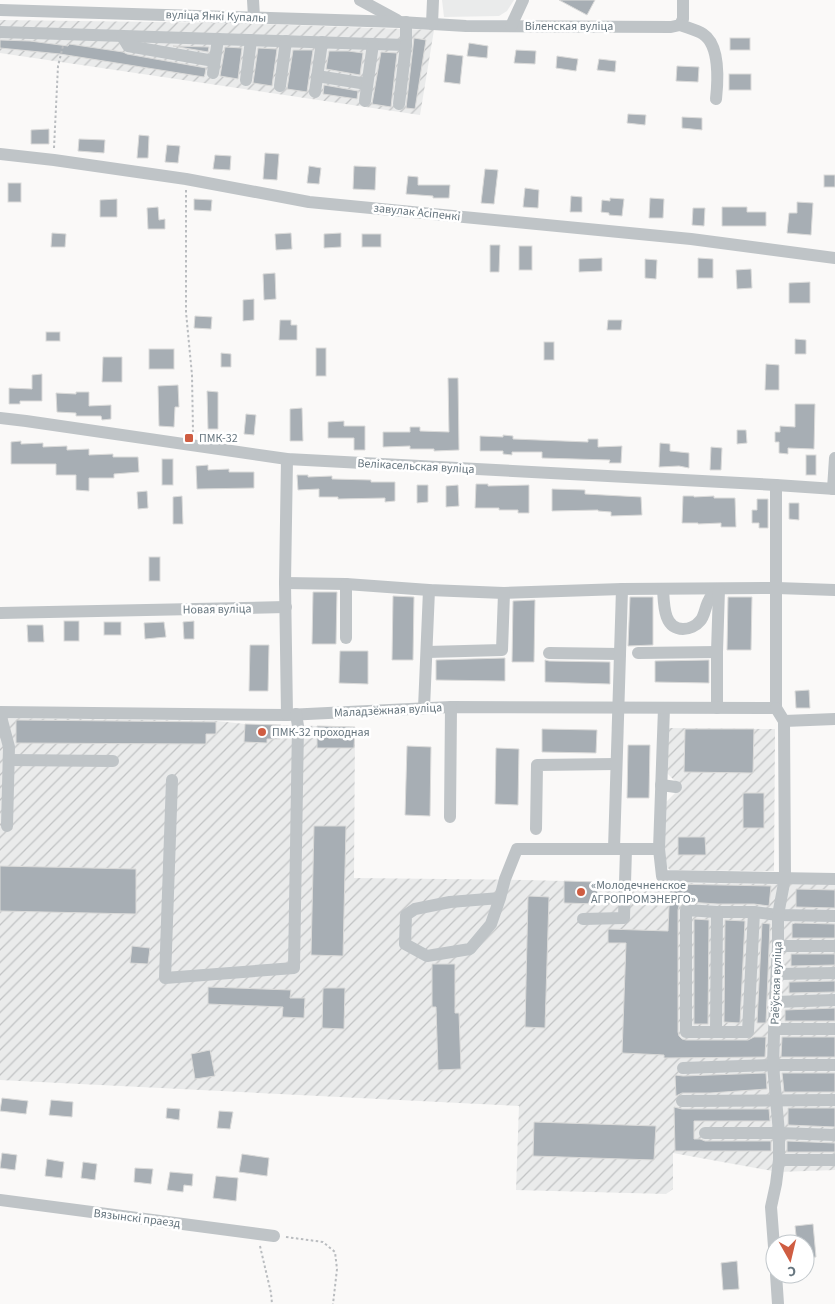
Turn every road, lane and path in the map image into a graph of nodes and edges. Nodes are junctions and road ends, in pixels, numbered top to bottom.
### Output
1 (253, 0) edge
2 (360, 0) edge
3 (434, 0) edge
4 (523, 0) edge
5 (683, 0) edge
6 (0, 10) edge
7 (66, 11) junction
8 (254, 17) junction
9 (403, 22) junction
10 (432, 24) junction
11 (680, 25) junction
12 (511, 26) junction
13 (0, 32) edge
14 (66, 34) junction
15 (122, 36) junction
16 (189, 38) junction
17 (218, 39) junction
18 (251, 40) junction
19 (286, 41) junction
20 (322, 42) junction
21 (373, 44) junction
22 (406, 45) junction
23 (186, 56) junction
24 (317, 76) junction
25 (246, 80) dead end
26 (367, 84) junction
27 (280, 86) dead end
28 (315, 92) dead end
29 (716, 99) dead end
30 (365, 101) dead end
31 (399, 104) dead end
32 (0, 154) edge
33 (54, 160) junction
34 (186, 179) junction
35 (835, 258) edge
36 (0, 418) edge
37 (193, 445) junction
38 (835, 458) edge
39 (287, 459) junction
40 (776, 485) junction
41 (834, 489) edge
42 (285, 582) junction
43 (346, 584) junction
44 (776, 588) junction
45 (622, 589) junction
46 (663, 589) junction
47 (719, 589) junction
48 (429, 590) junction
49 (835, 590) edge
50 (504, 593) junction
51 (286, 607) junction
52 (0, 613) edge
53 (346, 638) dead end
54 (427, 652) junction
55 (550, 652) dead end
56 (717, 652) junction
57 (638, 653) dead end
58 (620, 654) junction
59 (424, 708) junction
60 (451, 708) junction
61 (618, 708) junction
62 (664, 708) junction
63 (717, 708) junction
64 (776, 708) junction
65 (0, 712) edge
66 (292, 715) junction
67 (835, 719) edge
68 (784, 722) junction
69 (9, 760) junction
70 (113, 761) dead end
71 (616, 764) junction
72 (172, 780) dead end
73 (661, 785) junction
74 (676, 787) dead end
75 (450, 817) dead end
76 (7, 826) dead end
77 (536, 829) dead end
78 (620, 849) junction
79 (659, 849) junction
80 (785, 878) junction
81 (835, 879) edge
82 (500, 898) junction
83 (717, 912) junction
84 (754, 912) junction
85 (778, 915) junction
86 (835, 916) edge
87 (582, 919) dead end
88 (778, 946) junction
89 (835, 946) edge
90 (777, 974) junction
91 (835, 974) edge
92 (835, 1000) edge
93 (775, 1002) junction
94 (775, 1029) junction
95 (835, 1029) edge
96 (716, 1032) junction
97 (773, 1065) junction
98 (835, 1065) edge
99 (683, 1068) dead end
100 (775, 1100) junction
101 (835, 1100) edge
102 (682, 1101) dead end
103 (705, 1133) dead end
104 (779, 1133) junction
105 (835, 1135) edge
106 (779, 1160) junction
107 (835, 1160) edge
108 (0, 1200) edge
109 (257, 1234) junction
110 (773, 1234) edge
111 (274, 1236) joint
112 (777, 1284) edge
113 (272, 1304) edge
114 (333, 1304) edge
115 (778, 1304) edge

1 - 8 street
2 - 9 street
3 - 10 street
4 - 12 street
5 - 11 street
6 - 7 street, вуліца Янкі Купалы
7 - 8 street, вуліца Янкі Купалы
7 - 14 street
8 - 9 street, вуліца Янкі Купалы
9 - 10 street, вуліца Янкі Купалы
9 - 22 street
10 - 12 street, Віленская вуліца
11 - 12 street, Віленская вуліца
11 - 29 street
13 - 14 street
14 - 15 street
14 - 33 path
15 - 16 street
15 - 23 street
16 - 17 street
16 - 23 street
17 - 18 street
17 - 23 street
18 - 19 street
18 - 25 street
19 - 20 street
19 - 27 street
20 - 21 street
20 - 24 street
21 - 22 street
21 - 26 street
22 - 31 street
24 - 26 street
24 - 28 street
26 - 30 street
32 - 33 street, завулак Асіпенкі
33 - 34 street, завулак Асіпенкі
34 - 35 street, завулак Асіпенкі
34 - 37 path
36 - 37 street, Велікасельская вуліца
37 - 39 street, Велікасельская вуліца
38 - 41 street
39 - 40 street, Велікасельская вуліца
39 - 42 street
40 - 41 street, Велікасельская вуліца
40 - 44 street
42 - 43 street
42 - 51 street
43 - 48 street
43 - 53 street
44 - 47 street
44 - 49 street
44 - 64 street
45 - 46 street
45 - 50 street
45 - 58 street
46 - 47 street
46 - 47 street
47 - 56 street
48 - 50 street
48 - 54 street
50 - 54 street
51 - 52 street, Новая вуліца
51 - 66 street
54 - 59 street
55 - 58 street
56 - 57 street
56 - 63 street
58 - 61 street
59 - 60 street, Маладзёжная вуліца
59 - 66 street, Маладзёжная вуліца
60 - 61 street, Маладзёжная вуліца
60 - 75 street
61 - 62 street, Маладзёжная вуліца
61 - 71 street
62 - 63 street, Маладзёжная вуліца
62 - 73 street
63 - 64 street, Маладзёжная вуліца
64 - 68 street, Раёўская вуліца
65 - 66 street, Маладзёжная вуліца
65 - 69 street
66 - 72 street
67 - 68 street
68 - 80 street, Раёўская вуліца
69 - 70 street
69 - 76 street
71 - 77 street
71 - 78 street
73 - 74 street
73 - 79 street
78 - 79 street
78 - 82 street
78 - 87 street
79 - 80 street
80 - 81 street
80 - 85 street, Раёўская вуліца
82 - 82 street
83 - 84 street
83 - 96 street
83 - 96 street
84 - 85 street
84 - 96 street
85 - 86 street
85 - 88 street, Раёўская вуліца
88 - 89 street
88 - 90 street, Раёўская вуліца
90 - 91 street
90 - 93 street, Раёўская вуліца
92 - 93 street
93 - 94 street, Раёўская вуліца
94 - 95 street
94 - 97 street, Раёўская вуліца
97 - 98 street
97 - 99 street
97 - 100 street, Раёўская вуліца
100 - 101 street
100 - 102 street
100 - 104 street, Раёўская вуліца
103 - 104 street
104 - 105 street
104 - 106 street, Раёўская вуліца
106 - 107 street
106 - 110 street, Раёўская вуліца
108 - 109 street, Вязынскі праезд
109 - 111 street, Вязынскі праезд
109 - 113 path
111 - 114 path
112 - 115 street

